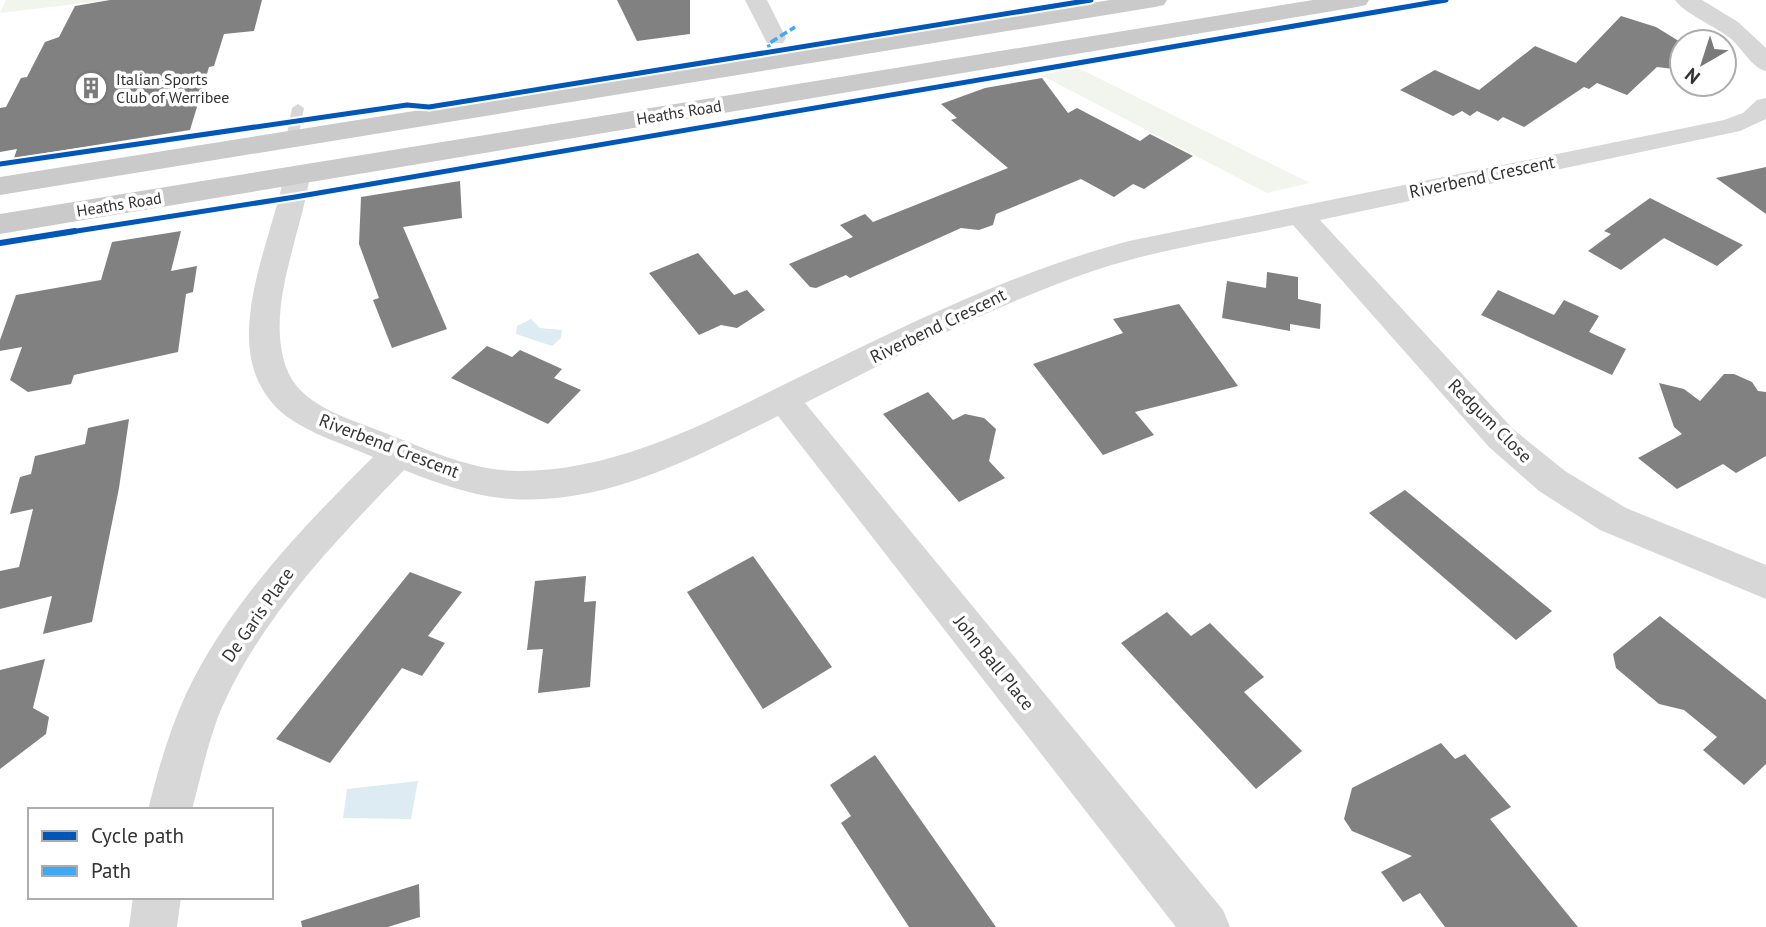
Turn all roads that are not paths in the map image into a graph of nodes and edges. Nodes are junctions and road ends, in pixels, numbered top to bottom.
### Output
1 (756, 0) edge
2 (1128, 0) edge
3 (1155, 0) edge
4 (1357, 0) edge
5 (1686, 0) edge
6 (1069, 14) junction
7 (775, 38) dead end
8 (1766, 64) edge
9 (298, 108) dead end
10 (1761, 116) edge
11 (292, 139) junction
12 (287, 177) junction
13 (0, 186) edge
14 (1299, 214) junction
15 (0, 224) edge
16 (783, 399) junction
17 (398, 453) junction
18 (1766, 582) edge
19 (170, 808) edge
20 (157, 899) edge
21 (153, 927) edge
22 (1206, 927) edge

1 - 7 street
2 - 6 lane
3 - 6 main road, Heaths Road
4 - 12 main road, Heaths Road
5 - 8 street
6 - 11 main road, Heaths Road
9 - 11 lane
10 - 14 street, Riverbend Crescent
11 - 12 main road
11 - 13 main road, Heaths Road
12 - 15 main road, Heaths Road
12 - 17 street, Riverbend Crescent
14 - 16 street, Riverbend Crescent
14 - 18 street, Redgum Close
16 - 17 street, Riverbend Crescent
16 - 22 street, John Ball Place
17 - 19 street, De Garis Place
20 - 21 street

